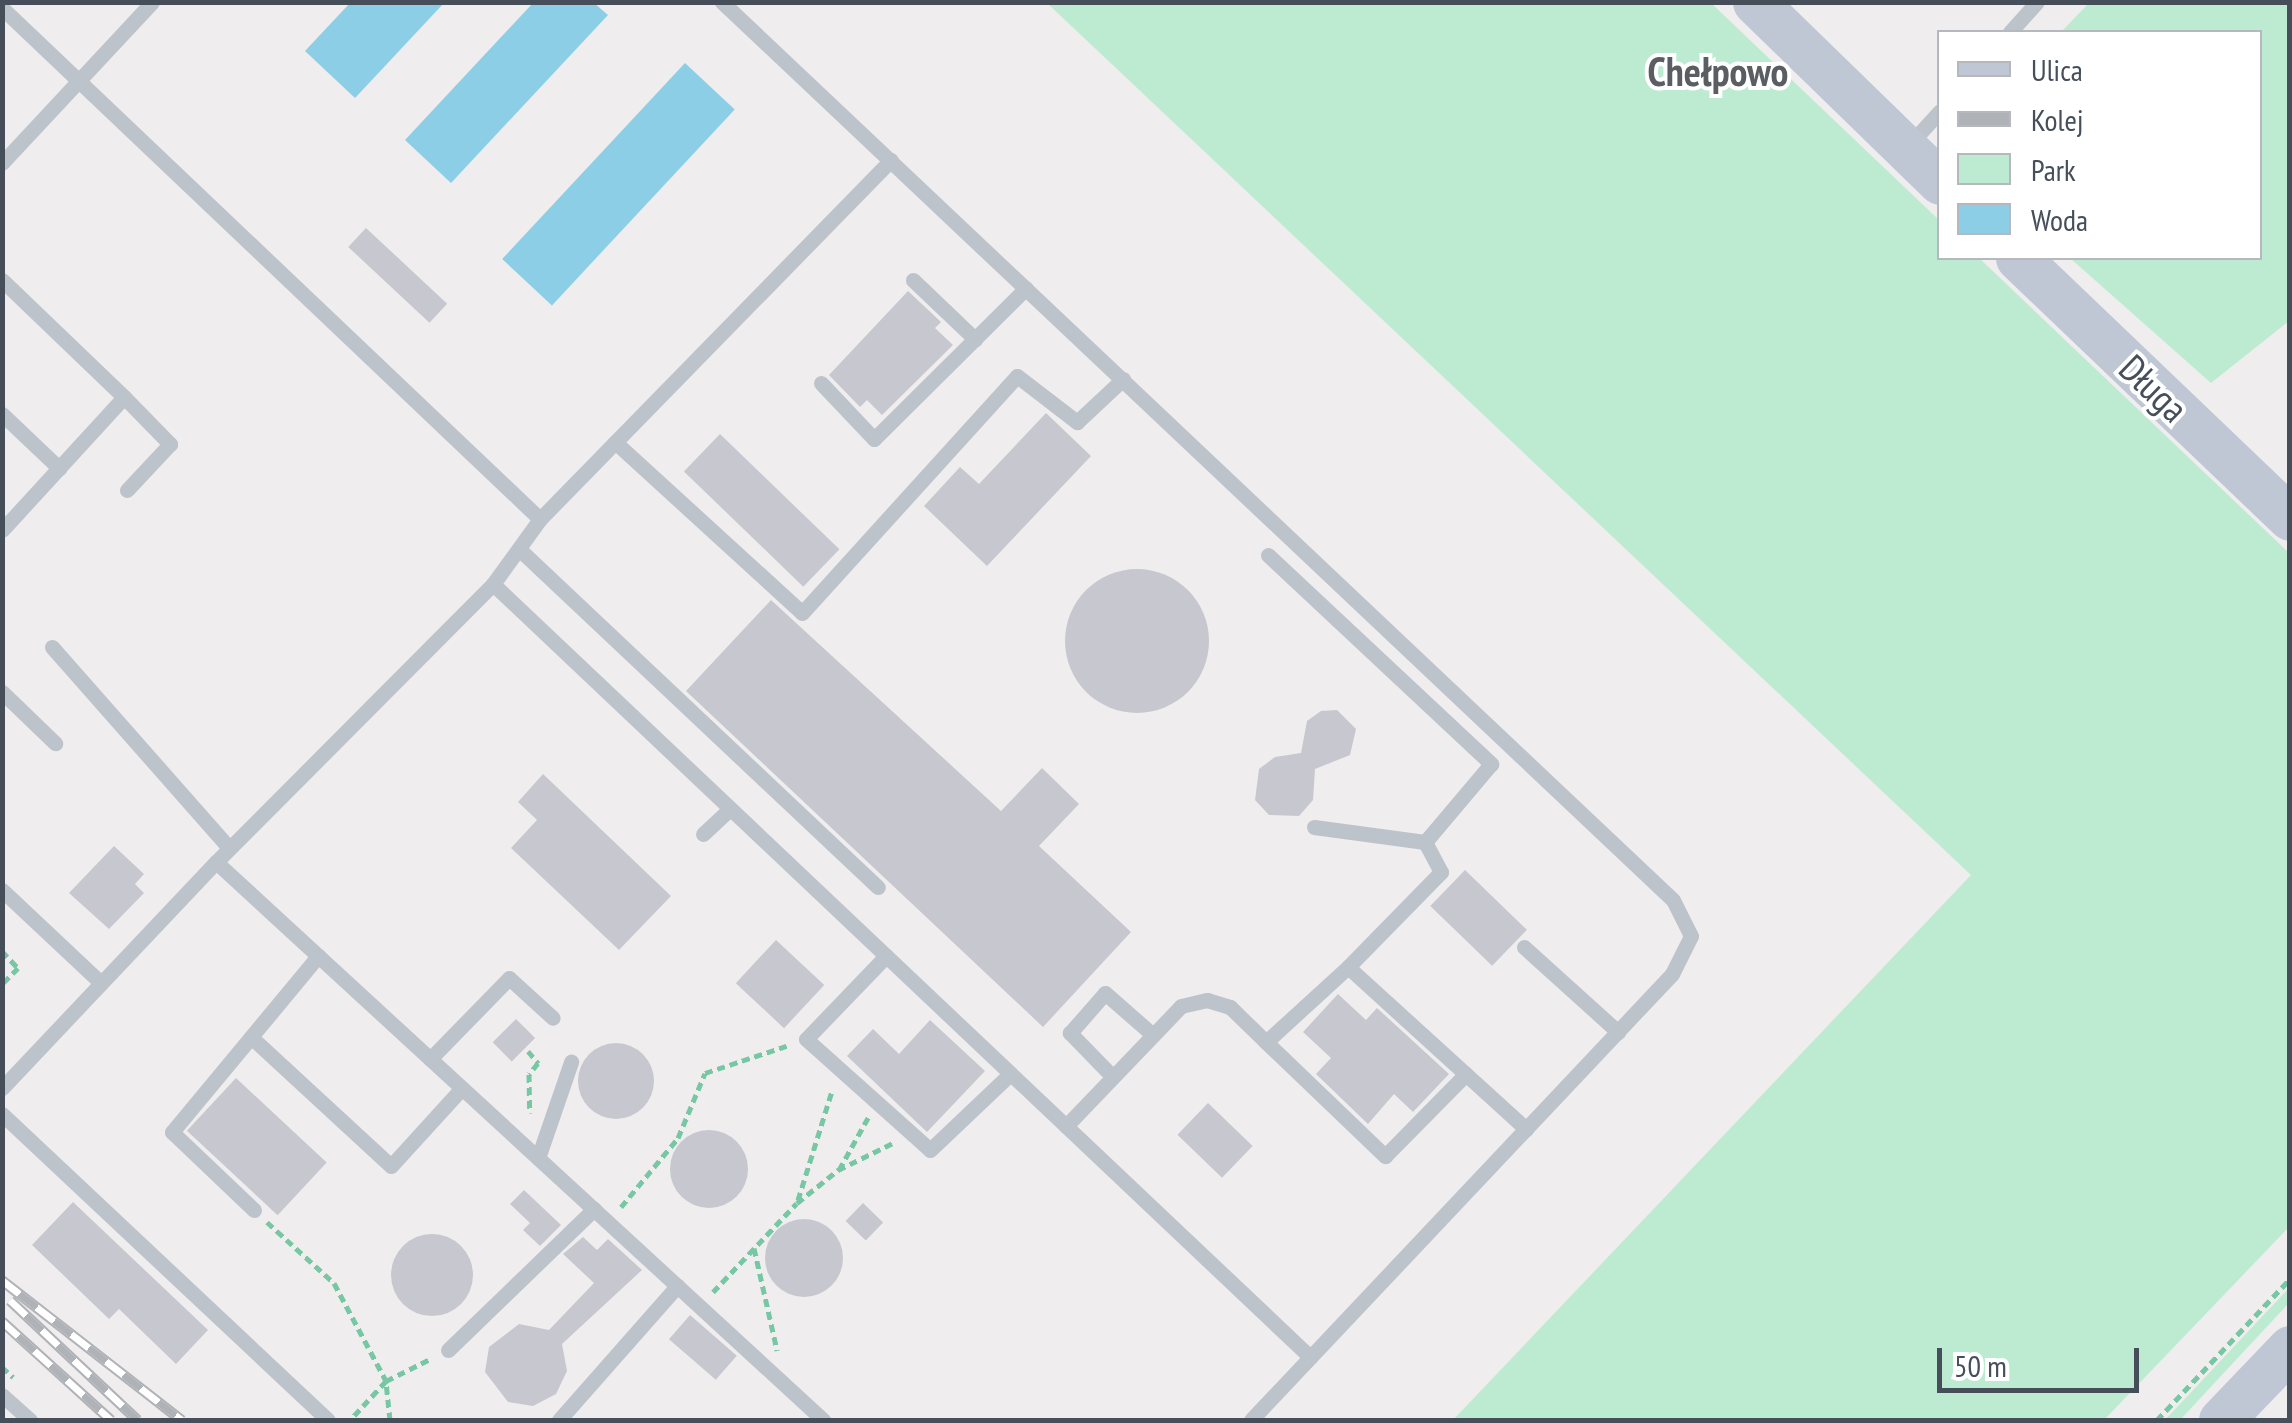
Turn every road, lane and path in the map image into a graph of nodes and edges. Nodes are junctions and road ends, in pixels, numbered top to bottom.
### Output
1 (152, 2) edge
2 (722, 2) edge
3 (1755, 2) edge
4 (2037, 2) edge
5 (2, 8) edge
6 (2012, 30) edge
7 (80, 80) junction
8 (1937, 115) edge
9 (2, 136) edge
10 (16, 148) junction
11 (1906, 149) junction
12 (891, 160) junction
13 (2, 163) edge
14 (1937, 179) edge
15 (2020, 260) edge
16 (2, 280) edge
17 (914, 280) dead end
18 (1026, 288) junction
19 (974, 339) junction
20 (1122, 379) junction
21 (822, 384) dead end
22 (124, 398) junction
23 (2, 414) edge
24 (616, 442) junction
25 (59, 468) junction
26 (128, 490) dead end
27 (2290, 518) edge
28 (540, 520) junction
29 (2, 530) edge
30 (518, 549) junction
31 (1268, 554) dead end
32 (493, 584) junction
33 (52, 648) dead end
34 (2, 692) edge
35 (55, 742) dead end
36 (730, 809) junction
37 (1314, 828) dead end
38 (703, 834) dead end
39 (1424, 842) junction
40 (229, 848) junction
41 (216, 862) junction
42 (878, 887) dead end
43 (2, 890) edge
44 (1524, 947) dead end
45 (2, 951) edge
46 (318, 956) junction
47 (886, 956) junction
48 (1348, 967) junction
49 (2, 984) edge
50 (101, 984) junction
51 (554, 1018) dead end
52 (1618, 1032) junction
53 (1153, 1035) junction
54 (251, 1036) junction
55 (806, 1040) junction
56 (1266, 1042) junction
57 (528, 1051) dead end
58 (430, 1059) junction
59 (571, 1062) dead end
60 (839, 1069) junction
61 (1010, 1074) junction
62 (1466, 1074) junction
63 (1112, 1077) junction
64 (2, 1088) edge
65 (462, 1088) junction
66 (877, 1103) junction
67 (2, 1114) edge
68 (1066, 1126) junction
69 (1526, 1129) junction
70 (912, 1134) junction
71 (534, 1154) junction
72 (838, 1170) junction
73 (797, 1204) junction
74 (594, 1209) junction
75 (254, 1210) joint
76 (609, 1221) junction
77 (754, 1248) junction
78 (2290, 1279) edge
79 (677, 1286) junction
80 (699, 1306) junction
81 (2290, 1348) edge
82 (448, 1350) joint
83 (1310, 1358) junction
84 (386, 1381) junction
85 (786, 1386) junction
86 (2, 1395) edge
87 (30, 1420) edge
88 (328, 1420) edge
89 (350, 1420) edge
90 (390, 1420) edge
91 (559, 1420) edge
92 (823, 1420) edge
93 (1252, 1420) edge
94 (2156, 1420) edge
95 (2221, 1420) edge

1 - 7 lane
2 - 12 lane
3 - 11 main road
4 - 6 lane
5 - 7 lane
7 - 10 lane
7 - 28 lane
8 - 11 lane
9 - 10 lane
10 - 13 lane
11 - 14 main road
12 - 18 lane
12 - 24 lane
15 - 27 main road, Długa
16 - 22 lane
17 - 19 lane
18 - 19 lane
18 - 20 lane
19 - 21 lane
20 - 24 lane
20 - 52 lane
22 - 25 lane
22 - 26 lane
23 - 25 lane
24 - 28 lane
25 - 29 lane
28 - 30 lane
30 - 32 lane
30 - 42 lane
31 - 39 lane
32 - 36 lane
32 - 40 lane
33 - 40 lane
34 - 35 lane
36 - 38 lane
36 - 47 lane
37 - 39 lane
39 - 48 lane
40 - 41 lane
41 - 46 lane
41 - 50 lane
43 - 50 lane
44 - 52 lane
45 - 49 path
46 - 54 lane
46 - 58 lane
47 - 55 lane
47 - 61 lane
48 - 56 lane
48 - 62 lane
50 - 64 lane
51 - 58 lane
52 - 69 lane
53 - 56 lane
53 - 63 lane
53 - 63 lane
54 - 65 lane
54 - 75 lane
55 - 60 lane
55 - 76 path
56 - 62 lane
57 - 71 path
58 - 65 lane
59 - 71 lane
60 - 66 lane
60 - 73 path
61 - 68 lane
61 - 70 lane
62 - 69 lane
63 - 68 lane
65 - 71 lane
66 - 70 lane
66 - 72 path
67 - 88 lane
68 - 83 lane
69 - 83 lane
70 - 72 path
71 - 74 lane
72 - 73 path
73 - 77 path
74 - 76 lane
74 - 82 lane
75 - 84 path
76 - 79 lane
77 - 80 path
77 - 85 path
78 - 94 path
79 - 80 lane
79 - 91 lane
80 - 85 lane
81 - 95 main road
82 - 84 path
83 - 93 lane
84 - 89 path
84 - 90 path
85 - 92 lane
86 - 87 lane

